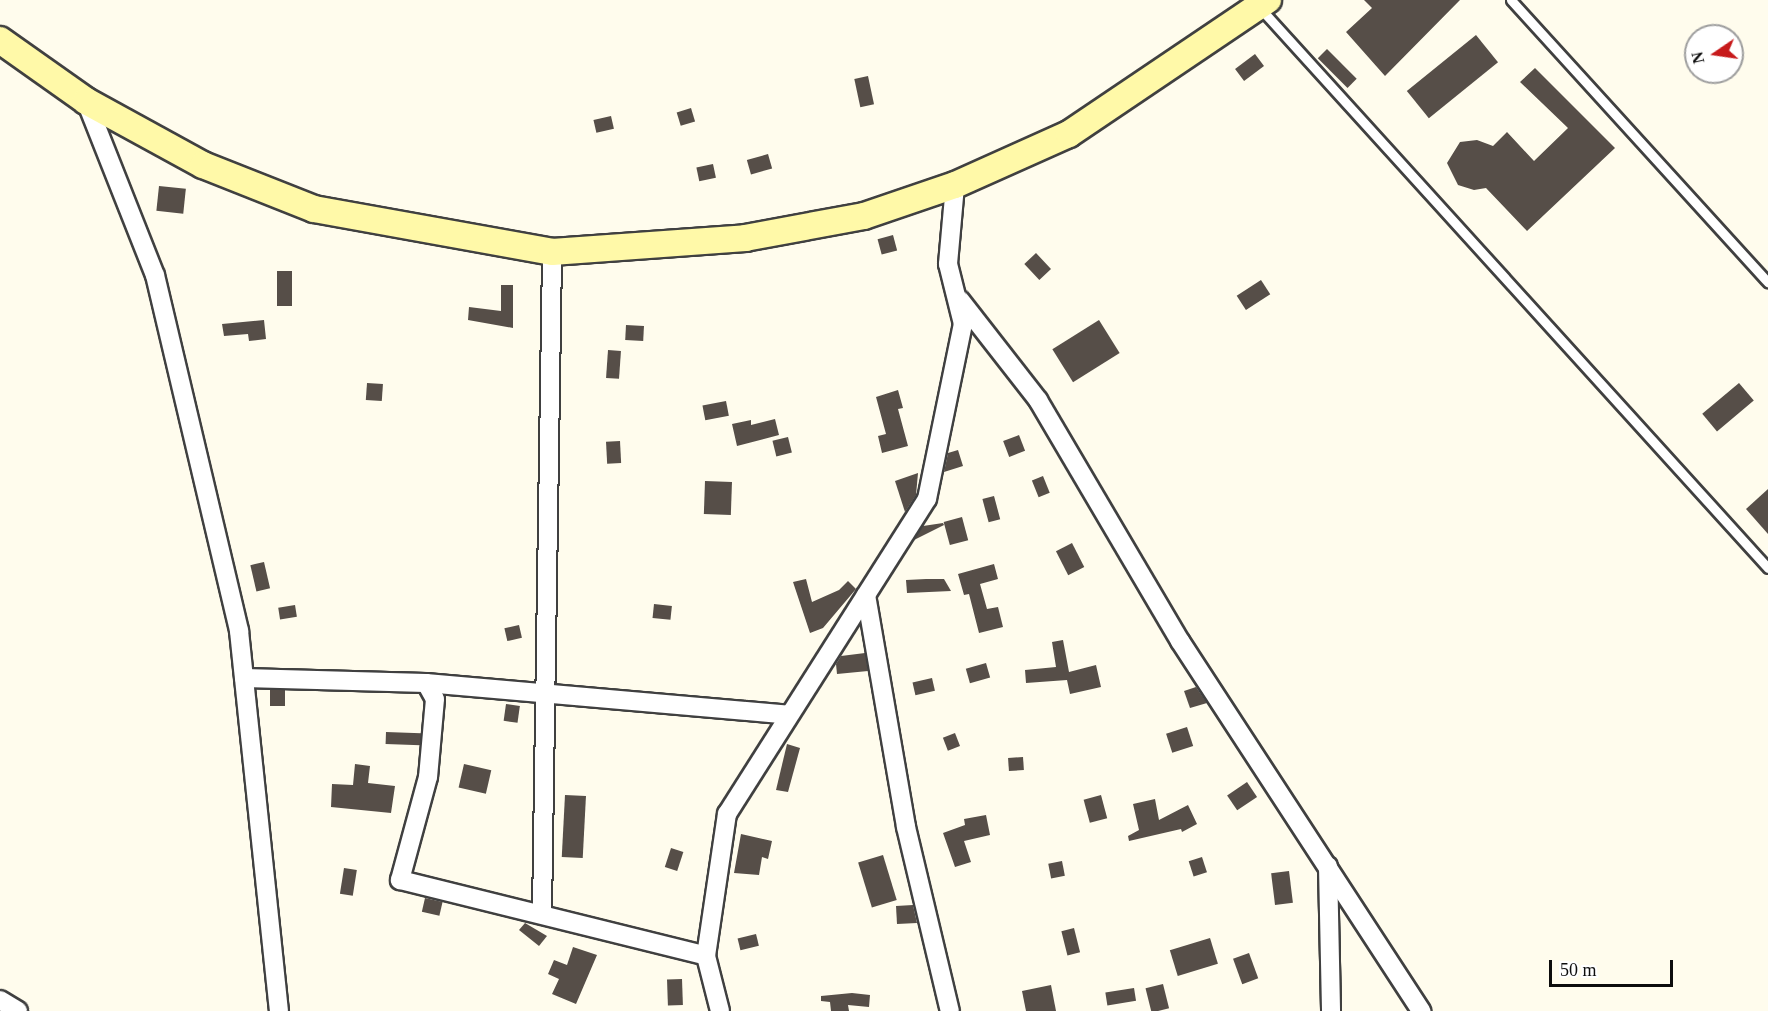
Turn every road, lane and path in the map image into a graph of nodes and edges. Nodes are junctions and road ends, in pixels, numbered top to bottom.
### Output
1 (1511, 0) edge
2 (1264, 4) edge
3 (0, 40) edge
4 (86, 101) junction
5 (955, 184) junction
6 (552, 252) junction
7 (1768, 282) edge
8 (956, 294) junction
9 (1768, 568) edge
10 (866, 595) junction
11 (244, 678) junction
12 (426, 683) junction
13 (545, 692) junction
14 (789, 716) junction
15 (1328, 865) junction
16 (542, 913) junction
17 (706, 956) junction
18 (0, 1000) edge
19 (18, 1011) edge
20 (279, 1011) edge
21 (720, 1011) edge
22 (950, 1011) edge
23 (1331, 1011) edge
24 (1421, 1011) edge

1 - 7 lane
2 - 5 main road
2 - 9 lane
3 - 4 main road
4 - 6 main road
4 - 11 street
5 - 6 main road
5 - 8 street
6 - 13 street
8 - 10 street
8 - 15 street
10 - 14 street
10 - 22 street
11 - 12 street
11 - 20 street
12 - 13 street
12 - 16 street
13 - 14 street
13 - 16 street
14 - 17 street
15 - 23 street
15 - 24 street
16 - 17 street
17 - 21 street
18 - 19 street

